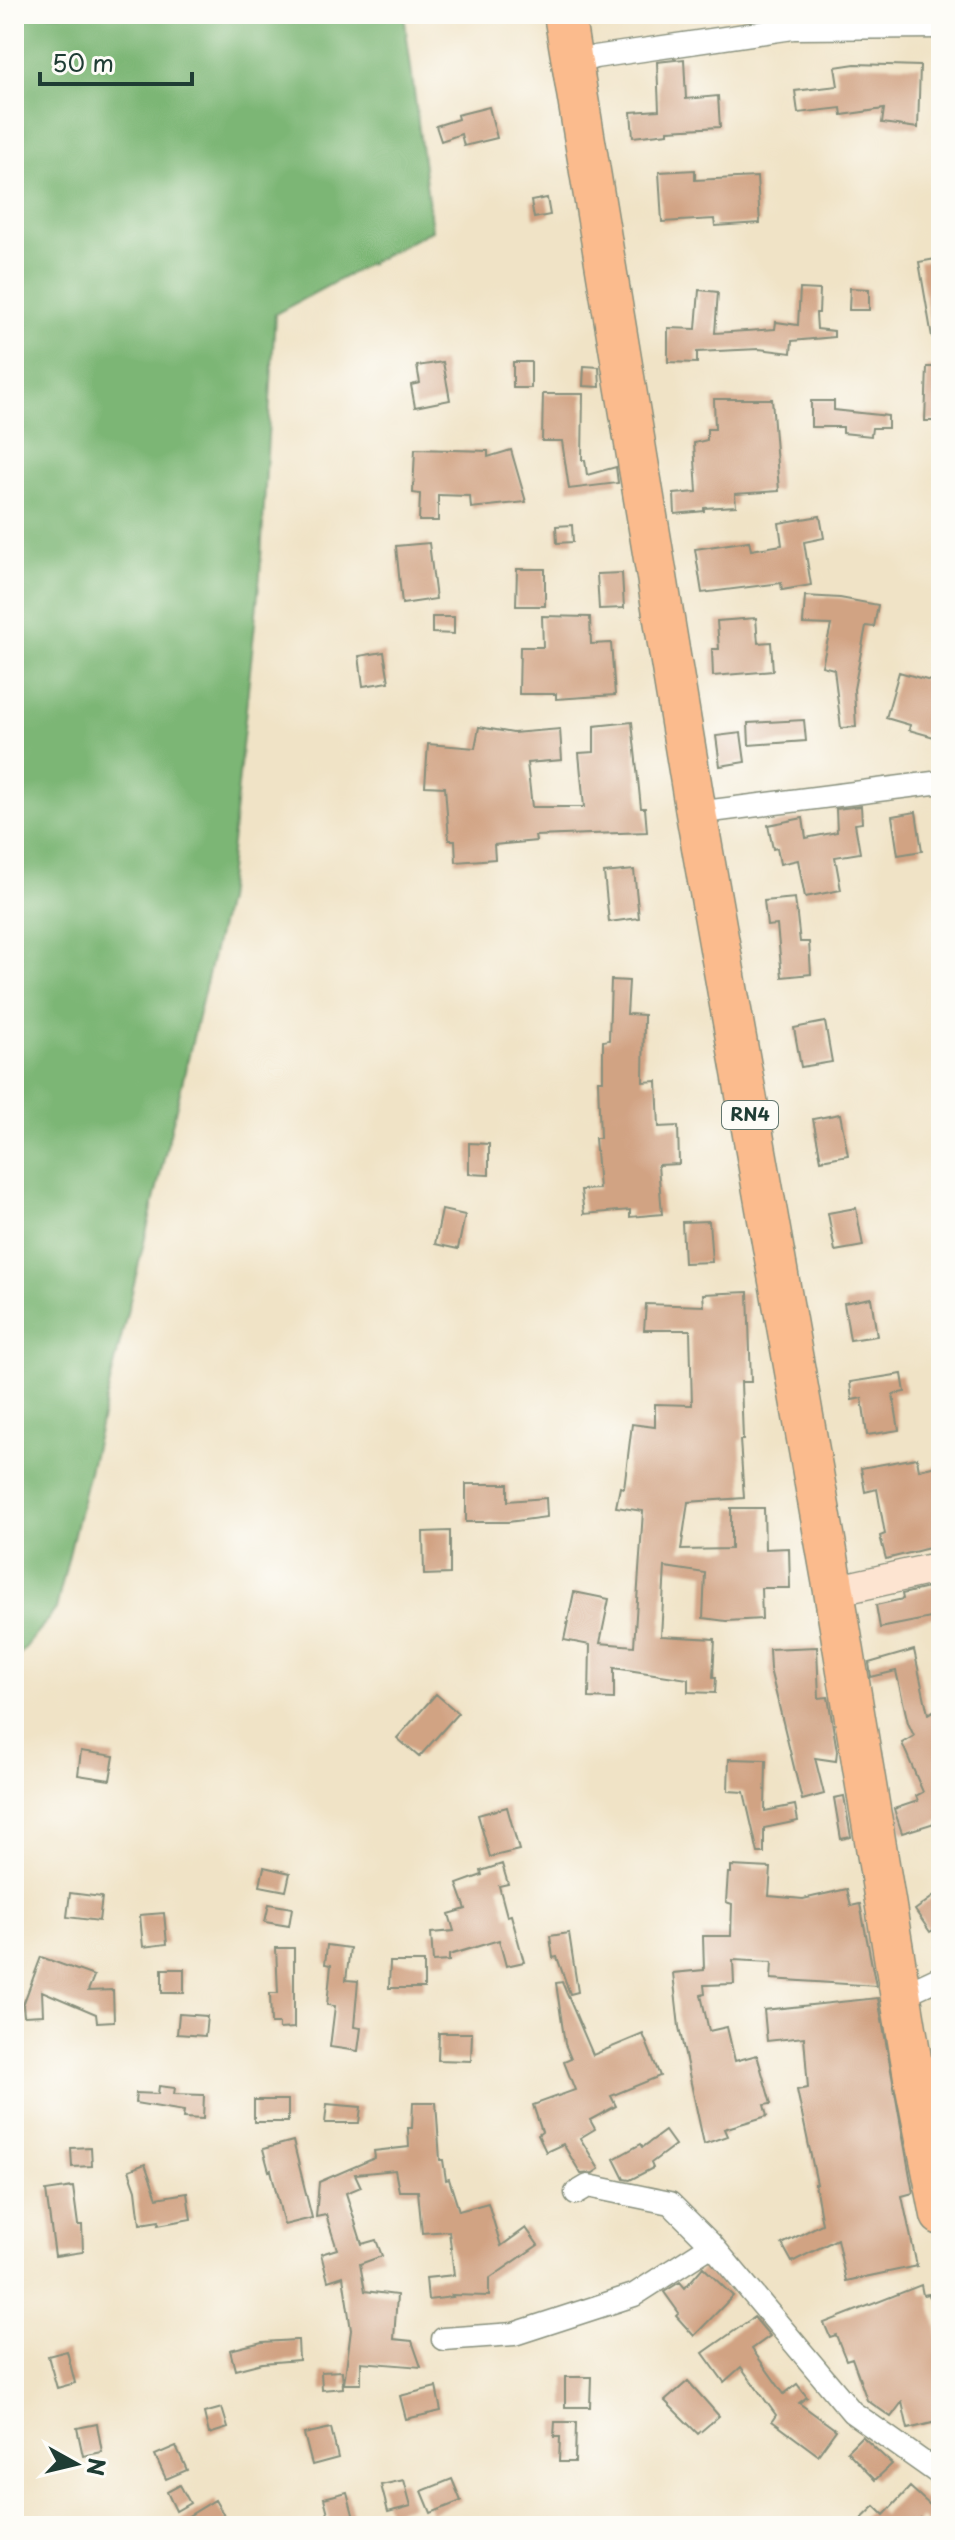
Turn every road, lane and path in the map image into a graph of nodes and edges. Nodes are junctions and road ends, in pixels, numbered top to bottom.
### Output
1 (564, 14) edge
2 (941, 27) edge
3 (573, 64) junction
4 (941, 782) edge
5 (696, 813) junction
6 (941, 1567) edge
7 (834, 1591) junction
8 (941, 1977) edge
9 (900, 1996) junction
10 (928, 2082) edge
11 (576, 2193) dead end
12 (941, 2215) edge
13 (712, 2245) junction
14 (443, 2339) dead end
15 (941, 2475) edge

1 - 3 highway, RN4
2 - 3 street
3 - 5 highway, RN4
4 - 5 street
5 - 7 highway, RN4
6 - 7 street
7 - 9 highway, RN4
8 - 9 street
9 - 10 highway, RN4
10 - 12 highway, RN4
11 - 13 street
13 - 14 street
13 - 15 street

